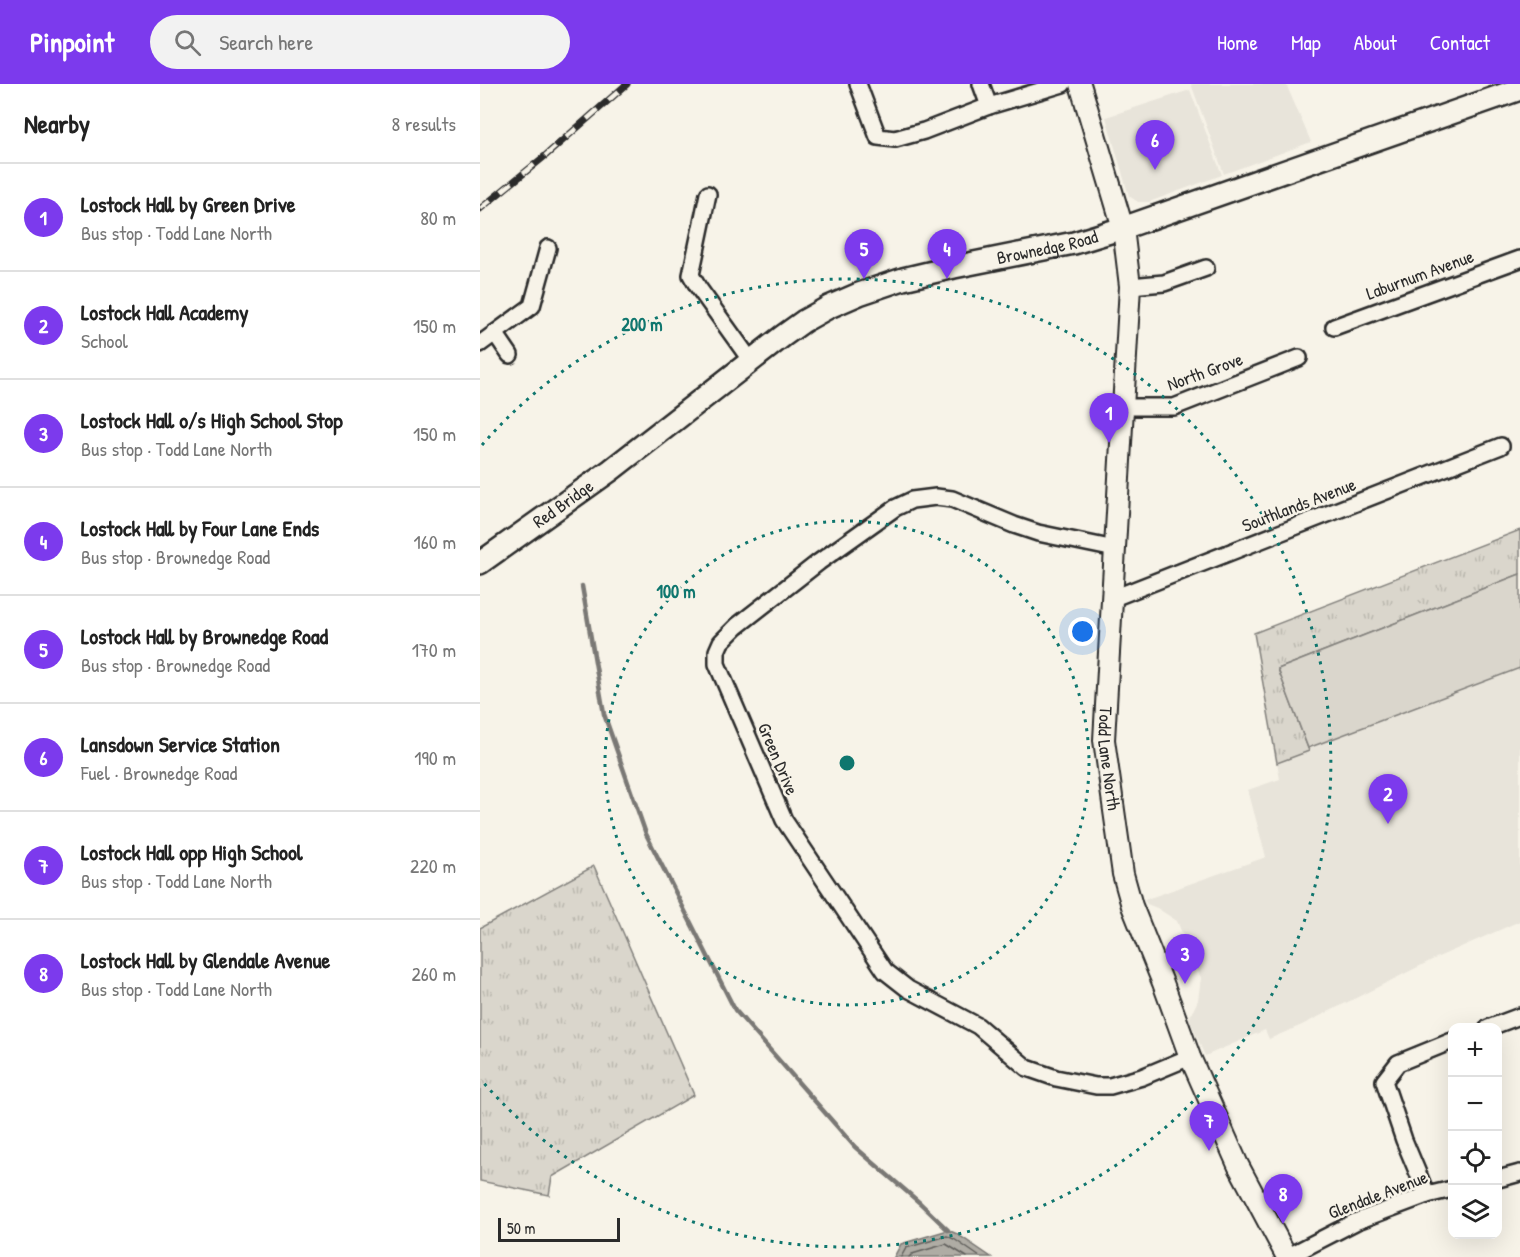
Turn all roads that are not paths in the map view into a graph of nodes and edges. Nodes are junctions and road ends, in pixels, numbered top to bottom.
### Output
1 (858, 84) edge
2 (981, 84) edge
3 (1063, 84) edge
4 (1080, 84) edge
5 (1520, 88) edge
6 (989, 106) junction
7 (708, 194) dead end
8 (1123, 228) junction
9 (548, 248) dead end
10 (1520, 259) edge
11 (1206, 268) dead end
12 (1130, 286) junction
13 (1334, 327) dead end
14 (495, 333) junction
15 (480, 344) edge
16 (510, 355) dead end
17 (1299, 358) dead end
18 (751, 361) junction
19 (1122, 407) junction
20 (1501, 446) dead end
21 (611, 470) joint
22 (1115, 549) junction
23 (480, 563) edge
24 (1111, 599) junction
25 (1520, 1016) edge
26 (1501, 1023) edge
27 (1448, 1043) edge
28 (1190, 1057) junction
29 (1520, 1173) edge
30 (1502, 1178) edge
31 (1448, 1190) edge
32 (1427, 1195) junction
33 (1287, 1257) edge

1 - 6 street
2 - 6 street
3 - 6 street
4 - 8 street, Todd Lane North
5 - 8 main road, Brownedge Road
7 - 18 street
8 - 12 street, Todd Lane North
8 - 18 main road, Brownedge Road
9 - 14 street
10 - 13 street, Laburnum Avenue
11 - 12 street
12 - 19 street, Todd Lane North
14 - 15 street
14 - 16 street
17 - 19 street, North Grove
18 - 21 main road, Brownedge Road
19 - 22 street, Todd Lane North
20 - 24 street, Southlands Avenue
21 - 23 main road, Red Bridge
22 - 24 street, Todd Lane North
22 - 28 street, Green Drive
24 - 28 street, Todd Lane North
25 - 26 street
27 - 32 street
28 - 33 street, Todd Lane North
29 - 30 street
31 - 32 street, Glendale Avenue
32 - 33 street, Glendale Avenue

